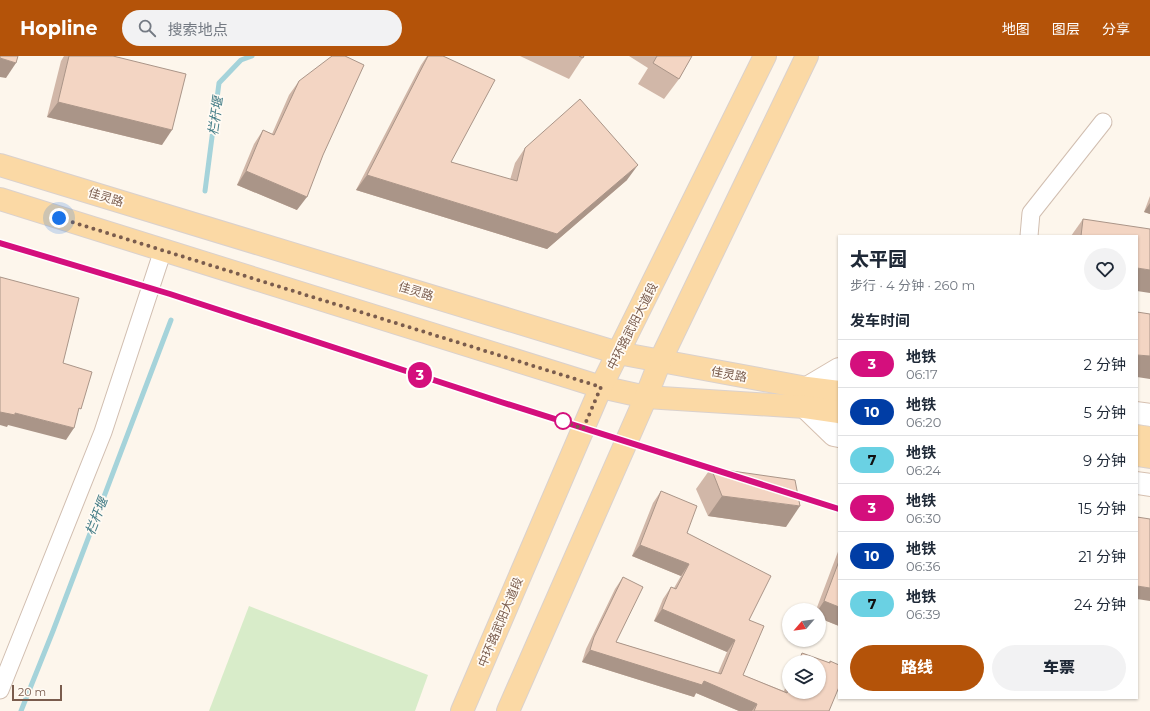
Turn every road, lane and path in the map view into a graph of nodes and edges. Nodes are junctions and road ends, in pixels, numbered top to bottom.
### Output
1 (766, 56) edge
2 (807, 56) edge
3 (1103, 122) dead end
4 (0, 165) edge
5 (0, 199) edge
6 (1029, 235) edge
7 (162, 250) junction
8 (618, 353) junction
9 (660, 361) junction
10 (838, 370) edge
11 (601, 387) junction
12 (838, 392) edge
13 (646, 397) junction
14 (806, 397) junction
15 (838, 412) edge
16 (1138, 413) edge
17 (1150, 415) edge
18 (838, 436) edge
19 (1138, 436) edge
20 (1150, 438) edge
21 (1138, 455) edge
22 (1150, 457) edge
23 (1138, 483) edge
24 (1150, 485) edge
25 (0, 690) edge
26 (462, 711) edge
27 (508, 711) edge

1 - 8 main road, 中环路武阳大道段
2 - 9 main road
3 - 6 street
4 - 8 main road, 佳灵路
5 - 7 main road, 佳灵路
7 - 11 main road, 佳灵路
7 - 25 street
8 - 9 main road, 佳灵路
8 - 11 main road, 中环路武阳大道段
9 - 13 main road
9 - 14 main road, 佳灵路
10 - 14 street
11 - 13 main road, 佳灵路
11 - 26 main road, 中环路武阳大道段
12 - 14 main road, 佳灵路
13 - 14 main road, 佳灵路
13 - 27 main road
14 - 15 main road, 佳灵路
14 - 18 street
16 - 17 street
19 - 20 main road
21 - 22 main road
23 - 24 street

